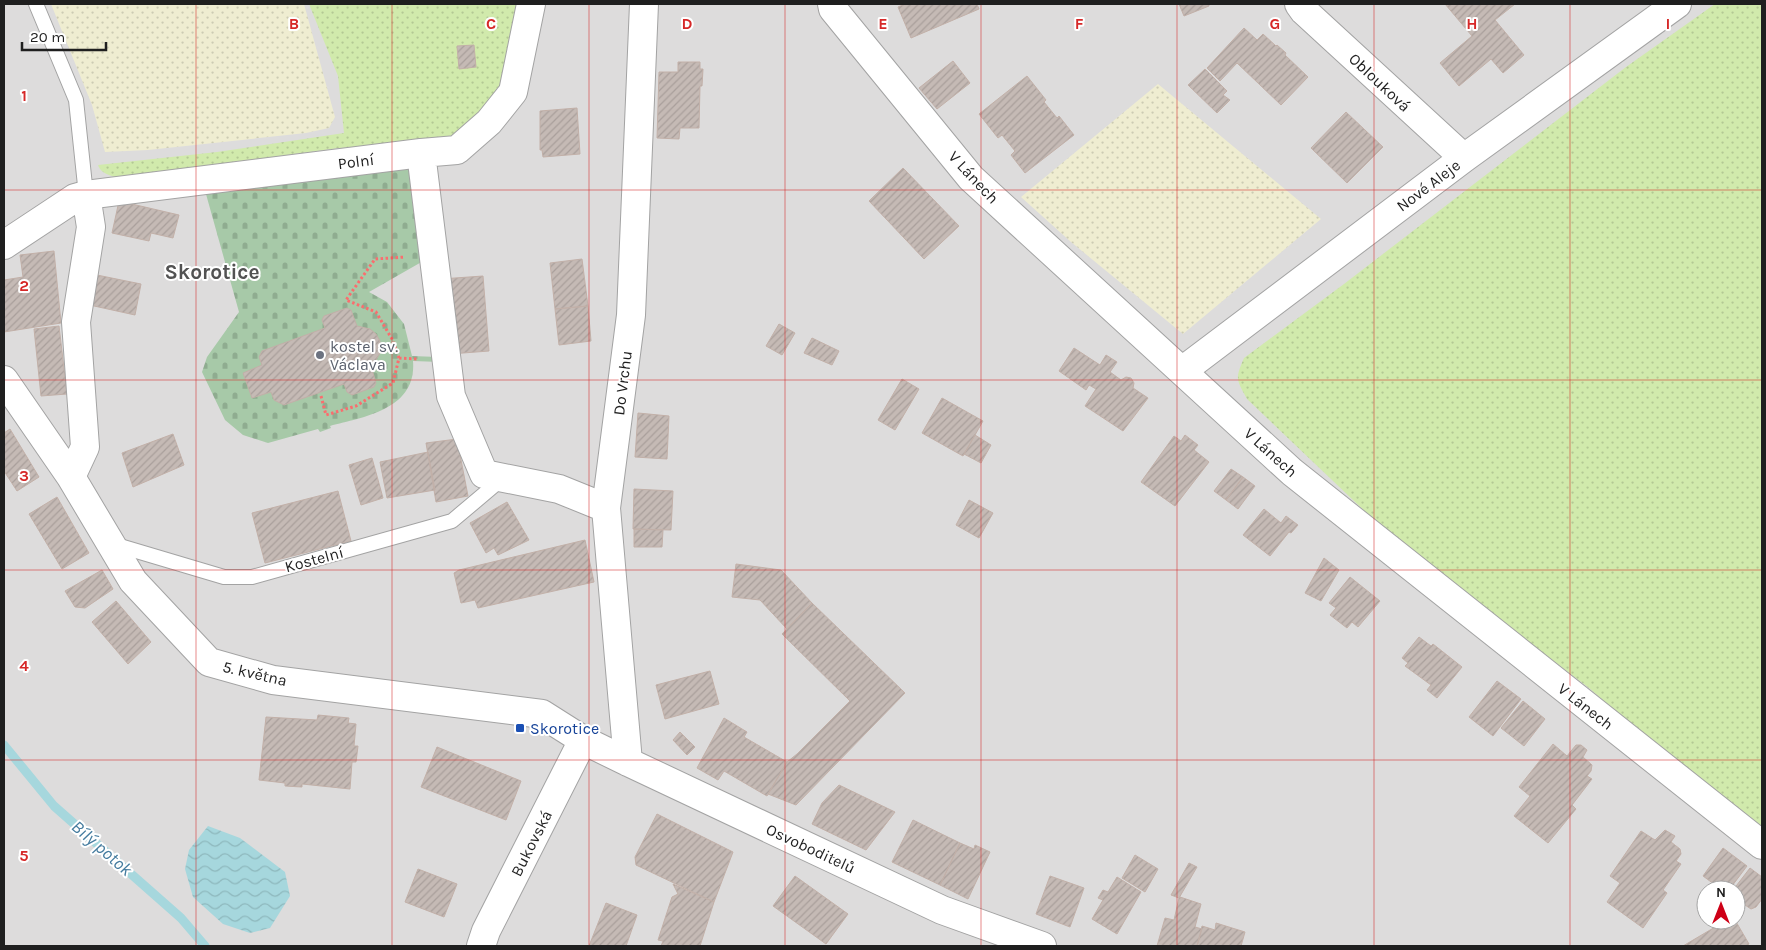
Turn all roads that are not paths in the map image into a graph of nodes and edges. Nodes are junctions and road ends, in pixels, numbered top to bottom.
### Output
1 (36, 4) edge
2 (531, 4) edge
3 (644, 4) edge
4 (832, 4) edge
5 (1299, 4) edge
6 (1677, 4) edge
7 (421, 153) junction
8 (1464, 158) junction
9 (86, 195) junction
10 (4, 245) edge
11 (1182, 371) junction
12 (4, 380) edge
13 (71, 477) junction
14 (504, 478) junction
15 (606, 508) junction
16 (110, 543) junction
17 (583, 740) junction
18 (628, 762) junction
19 (1762, 845) edge
20 (481, 946) edge
21 (1042, 946) edge

1 - 9 lane
2 - 7 street, Polní
3 - 15 street, Do Vrchu
4 - 11 street, V Lánech
5 - 8 street, Oblouková
6 - 8 street, Nové Aleje
7 - 9 street, Polní
7 - 14 street
8 - 11 street, Nové Aleje
9 - 10 street, Polní
9 - 13 street
11 - 19 street, V Lánech
12 - 13 street, 5. května
13 - 16 street, 5. května
14 - 15 street
14 - 16 lane, Kostelní
15 - 18 street, Do Vrchu
16 - 17 street, 5. května
17 - 18 street, Osvoboditelů
17 - 20 street, Bukovská
18 - 21 street, Osvoboditelů

